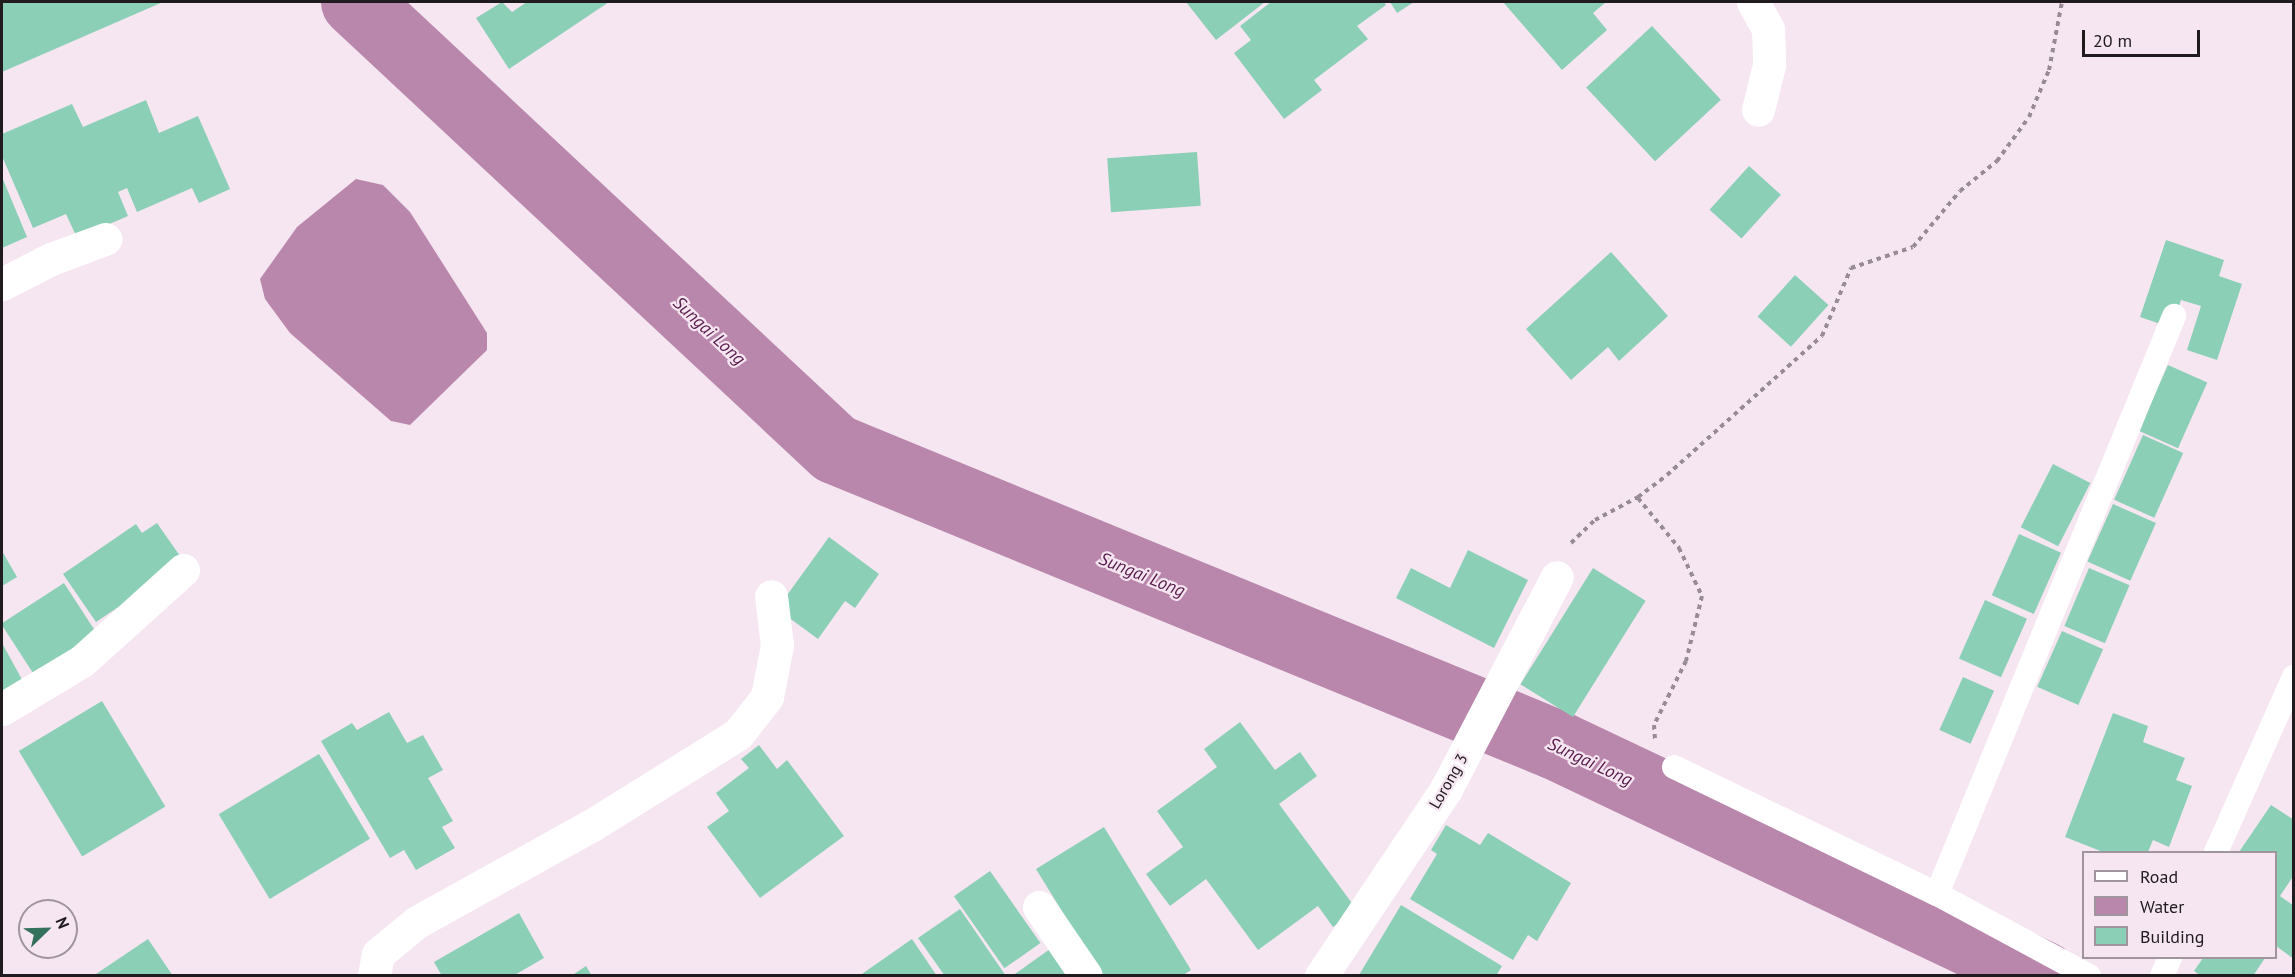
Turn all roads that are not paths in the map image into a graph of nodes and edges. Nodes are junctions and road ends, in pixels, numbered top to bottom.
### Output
1 (1753, 2) edge
2 (1758, 110) dead end
3 (105, 239) dead end
4 (2, 284) edge
5 (2174, 316) dead end
6 (183, 570) dead end
7 (1557, 577) road end
8 (771, 596) dead end
9 (2294, 677) edge
10 (2, 709) edge
11 (1674, 767) road end
12 (2216, 851) edge
13 (1936, 894) junction
14 (1039, 906) dead end
15 (2169, 959) edge
16 (374, 975) edge
17 (1086, 975) edge
18 (1321, 975) edge
19 (2089, 975) edge
20 (2162, 975) edge

1 - 2 street
3 - 4 street
5 - 13 lane
6 - 10 street
7 - 18 street, Lorong 3
8 - 16 street
9 - 12 lane
11 - 13 lane
13 - 19 lane
14 - 17 street
15 - 20 lane

